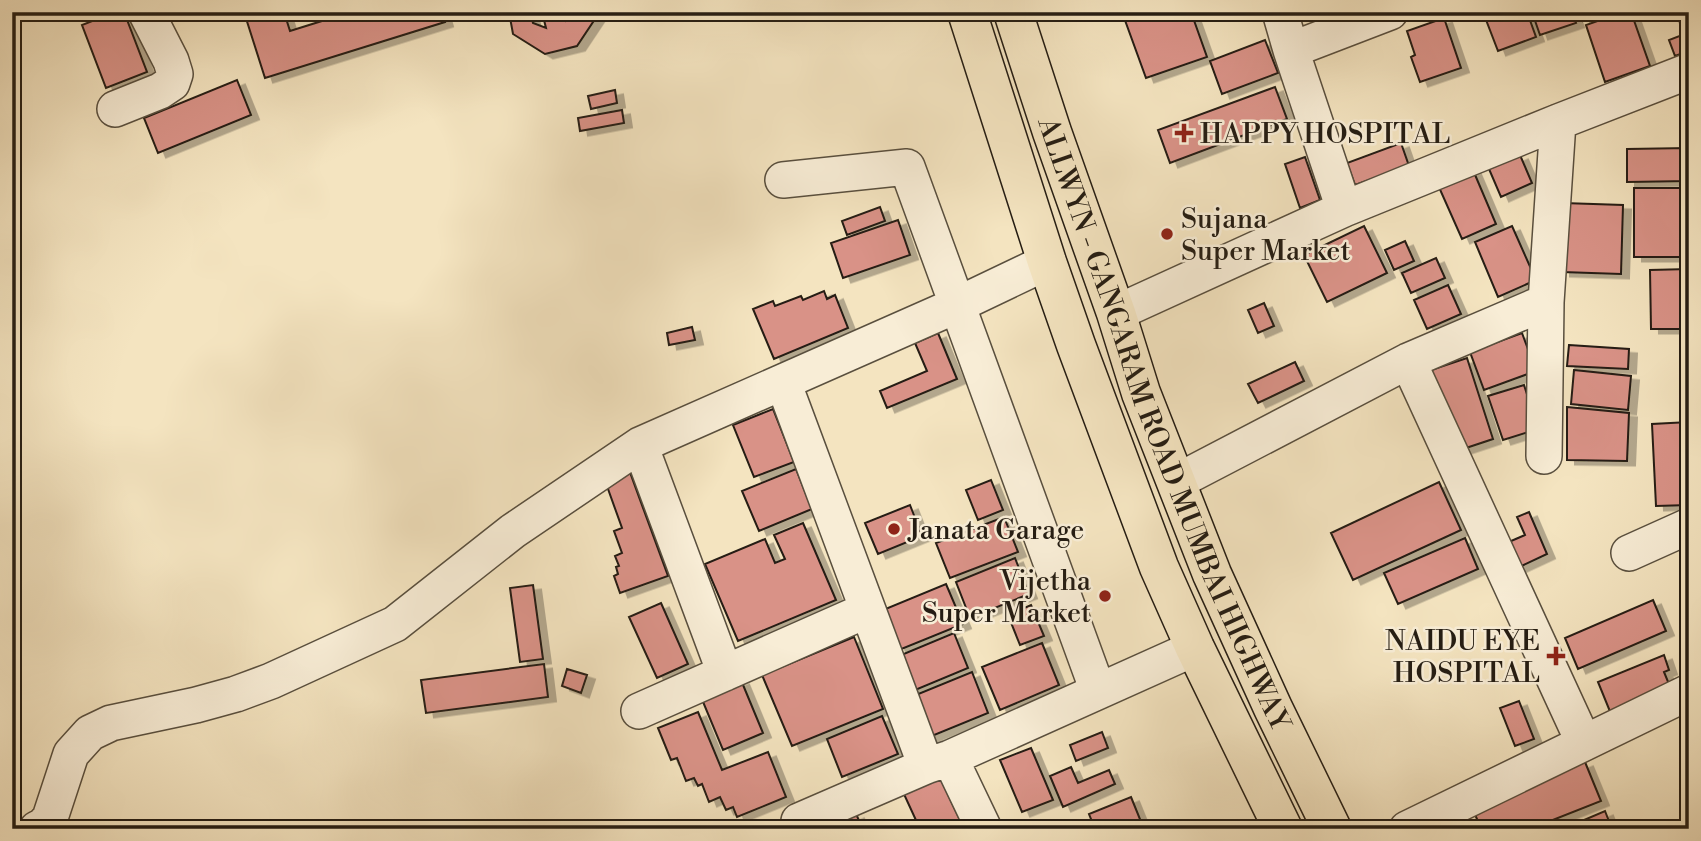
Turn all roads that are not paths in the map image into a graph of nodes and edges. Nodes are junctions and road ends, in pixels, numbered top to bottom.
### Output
1 (146, 12) edge
2 (967, 12) edge
3 (1013, 12) edge
4 (1280, 12) edge
5 (1391, 12) edge
6 (1291, 50) junction
7 (1689, 71) edge
8 (115, 109) dead end
9 (1558, 122) junction
10 (783, 180) dead end
11 (1344, 209) junction
12 (1048, 262) junction
13 (1546, 302) junction
14 (957, 305) junction
15 (1116, 313) junction
16 (1408, 361) junction
17 (782, 382) junction
18 (640, 445) junction
19 (1544, 456) dead end
20 (1176, 482) junction
21 (1689, 526) edge
22 (1629, 553) dead end
23 (867, 610) junction
24 (1195, 648) junction
25 (725, 673) junction
26 (1098, 691) junction
27 (1689, 692) edge
28 (639, 711) dead end
29 (1584, 743) junction
30 (938, 762) junction
31 (12, 828) edge
32 (20, 829) edge
33 (37, 829) edge
34 (803, 829) edge
35 (984, 829) edge
36 (1283, 829) edge
37 (1332, 829) edge
38 (1407, 829) edge

1 - 8 street
2 - 12 highway, ALLWYN - GANGARAM ROAD MUMBAI HIGHWAY
3 - 15 highway, ALLWYN - GANGARAM ROAD MUMBAI HIGHWAY
4 - 6 street
5 - 6 street
6 - 11 street
7 - 9 street
9 - 11 street
9 - 13 street
10 - 14 street
11 - 15 street
12 - 14 street
12 - 24 highway, ALLWYN - GANGARAM ROAD MUMBAI HIGHWAY
13 - 16 street
13 - 19 street
14 - 17 street
14 - 26 street
15 - 20 highway, ALLWYN - GANGARAM ROAD MUMBAI HIGHWAY
16 - 20 street
16 - 29 street
17 - 18 street
17 - 23 street
18 - 25 street
18 - 33 street
20 - 37 highway, ALLWYN - GANGARAM ROAD MUMBAI HIGHWAY
21 - 22 street
23 - 25 street
23 - 30 street
24 - 26 street
24 - 36 highway, ALLWYN - GANGARAM ROAD MUMBAI HIGHWAY
25 - 28 street
26 - 30 street
27 - 29 street
29 - 38 street
30 - 34 street
30 - 35 street
31 - 32 street

